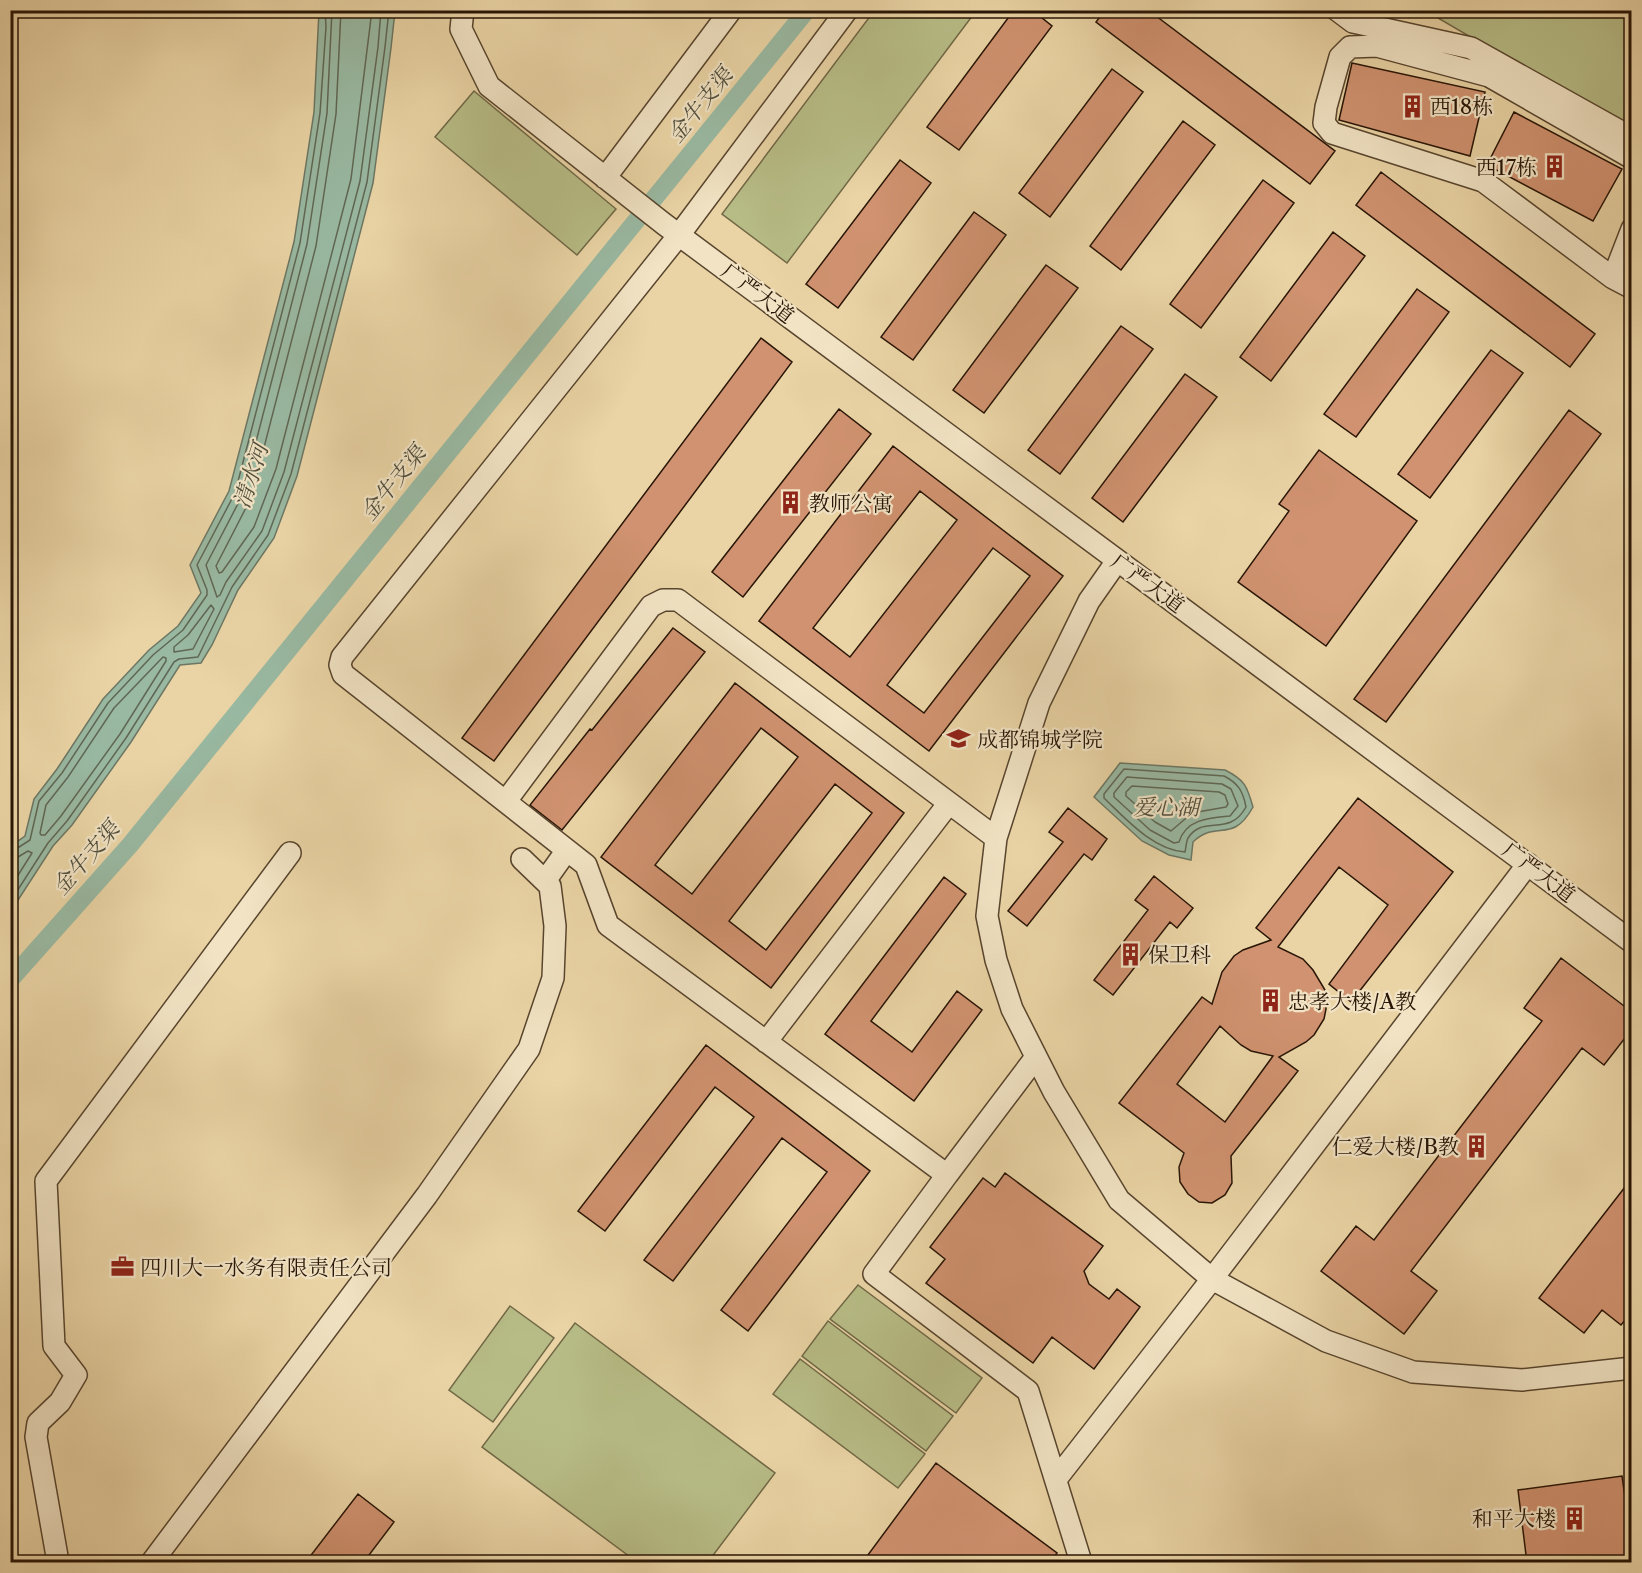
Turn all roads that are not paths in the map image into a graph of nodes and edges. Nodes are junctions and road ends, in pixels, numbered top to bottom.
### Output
1 (462, 10) edge
2 (731, 10) edge
3 (847, 10) edge
4 (1337, 10) edge
5 (1632, 138) edge
6 (1632, 158) edge
7 (605, 178) junction
8 (1632, 229) edge
9 (672, 230) junction
10 (1613, 278) junction
11 (1632, 288) edge
12 (1117, 561) junction
13 (506, 801) junction
14 (949, 803) junction
15 (996, 838) junction
16 (567, 850) junction
17 (290, 853) dead end
18 (522, 859) dead end
19 (1528, 864) junction
20 (545, 881) junction
21 (1632, 942) edge
22 (766, 1042) junction
23 (1036, 1057) junction
24 (947, 1175) junction
25 (1212, 1279) junction
26 (1632, 1368) edge
27 (1057, 1478) junction
28 (58, 1563) edge
29 (152, 1563) edge
30 (1082, 1563) edge

1 - 7 street, 广严大道
2 - 7 street
3 - 9 street
4 - 5 street
6 - 10 street
7 - 9 street, 广严大道
8 - 10 street
9 - 12 street, 广严大道
9 - 13 street
10 - 11 street
12 - 15 street
12 - 19 street, 广严大道
13 - 14 street
13 - 16 street
14 - 15 street
14 - 22 street
15 - 23 street
16 - 20 street
16 - 22 street
17 - 28 street
18 - 20 street
19 - 21 street, 广严大道
19 - 25 street
20 - 29 street
22 - 24 street
23 - 24 street
23 - 25 street
24 - 27 street
25 - 26 street
25 - 27 street
27 - 30 street

